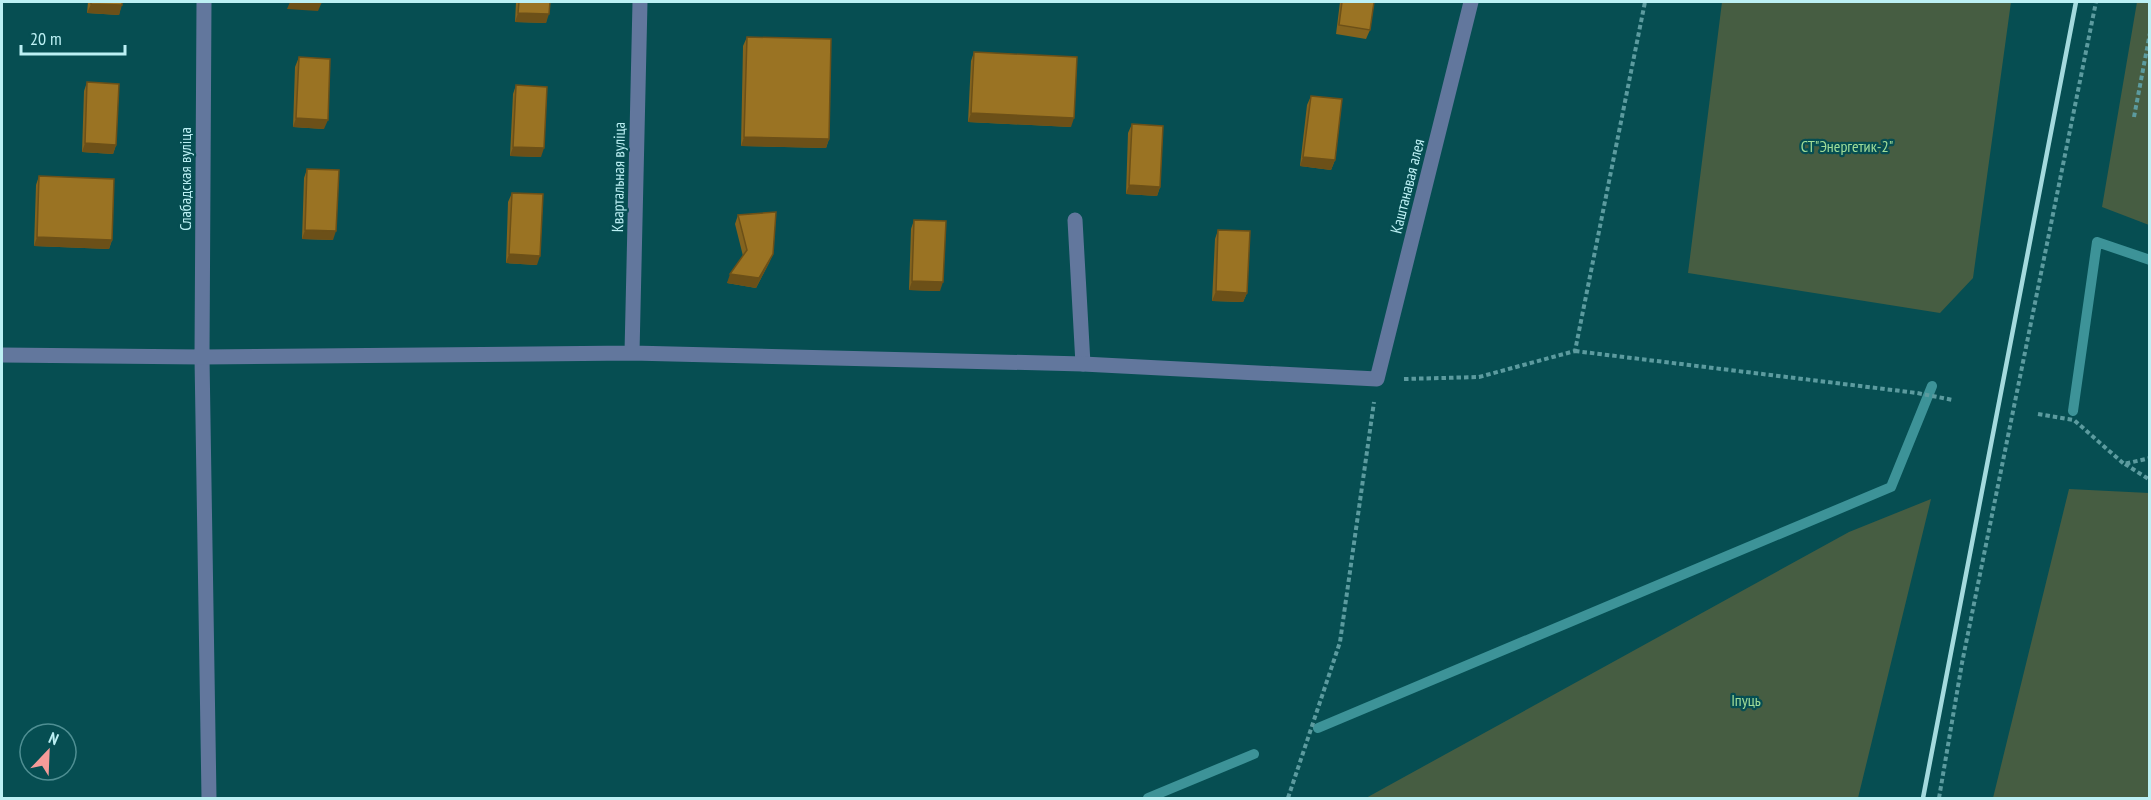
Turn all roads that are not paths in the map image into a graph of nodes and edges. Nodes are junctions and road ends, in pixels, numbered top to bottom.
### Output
1 (204, 2) edge
2 (640, 2) edge
3 (1471, 2) edge
4 (1075, 219) dead end
5 (632, 353) junction
6 (2, 355) edge
7 (202, 357) junction
8 (1083, 364) junction
9 (209, 798) edge

1 - 7 street, Слабадская вуліца
2 - 5 street, Квартальная вуліца
3 - 8 street, Каштанавая алея
4 - 8 street
5 - 7 street
5 - 8 street
6 - 7 street
7 - 9 street, Слабадская вуліца

